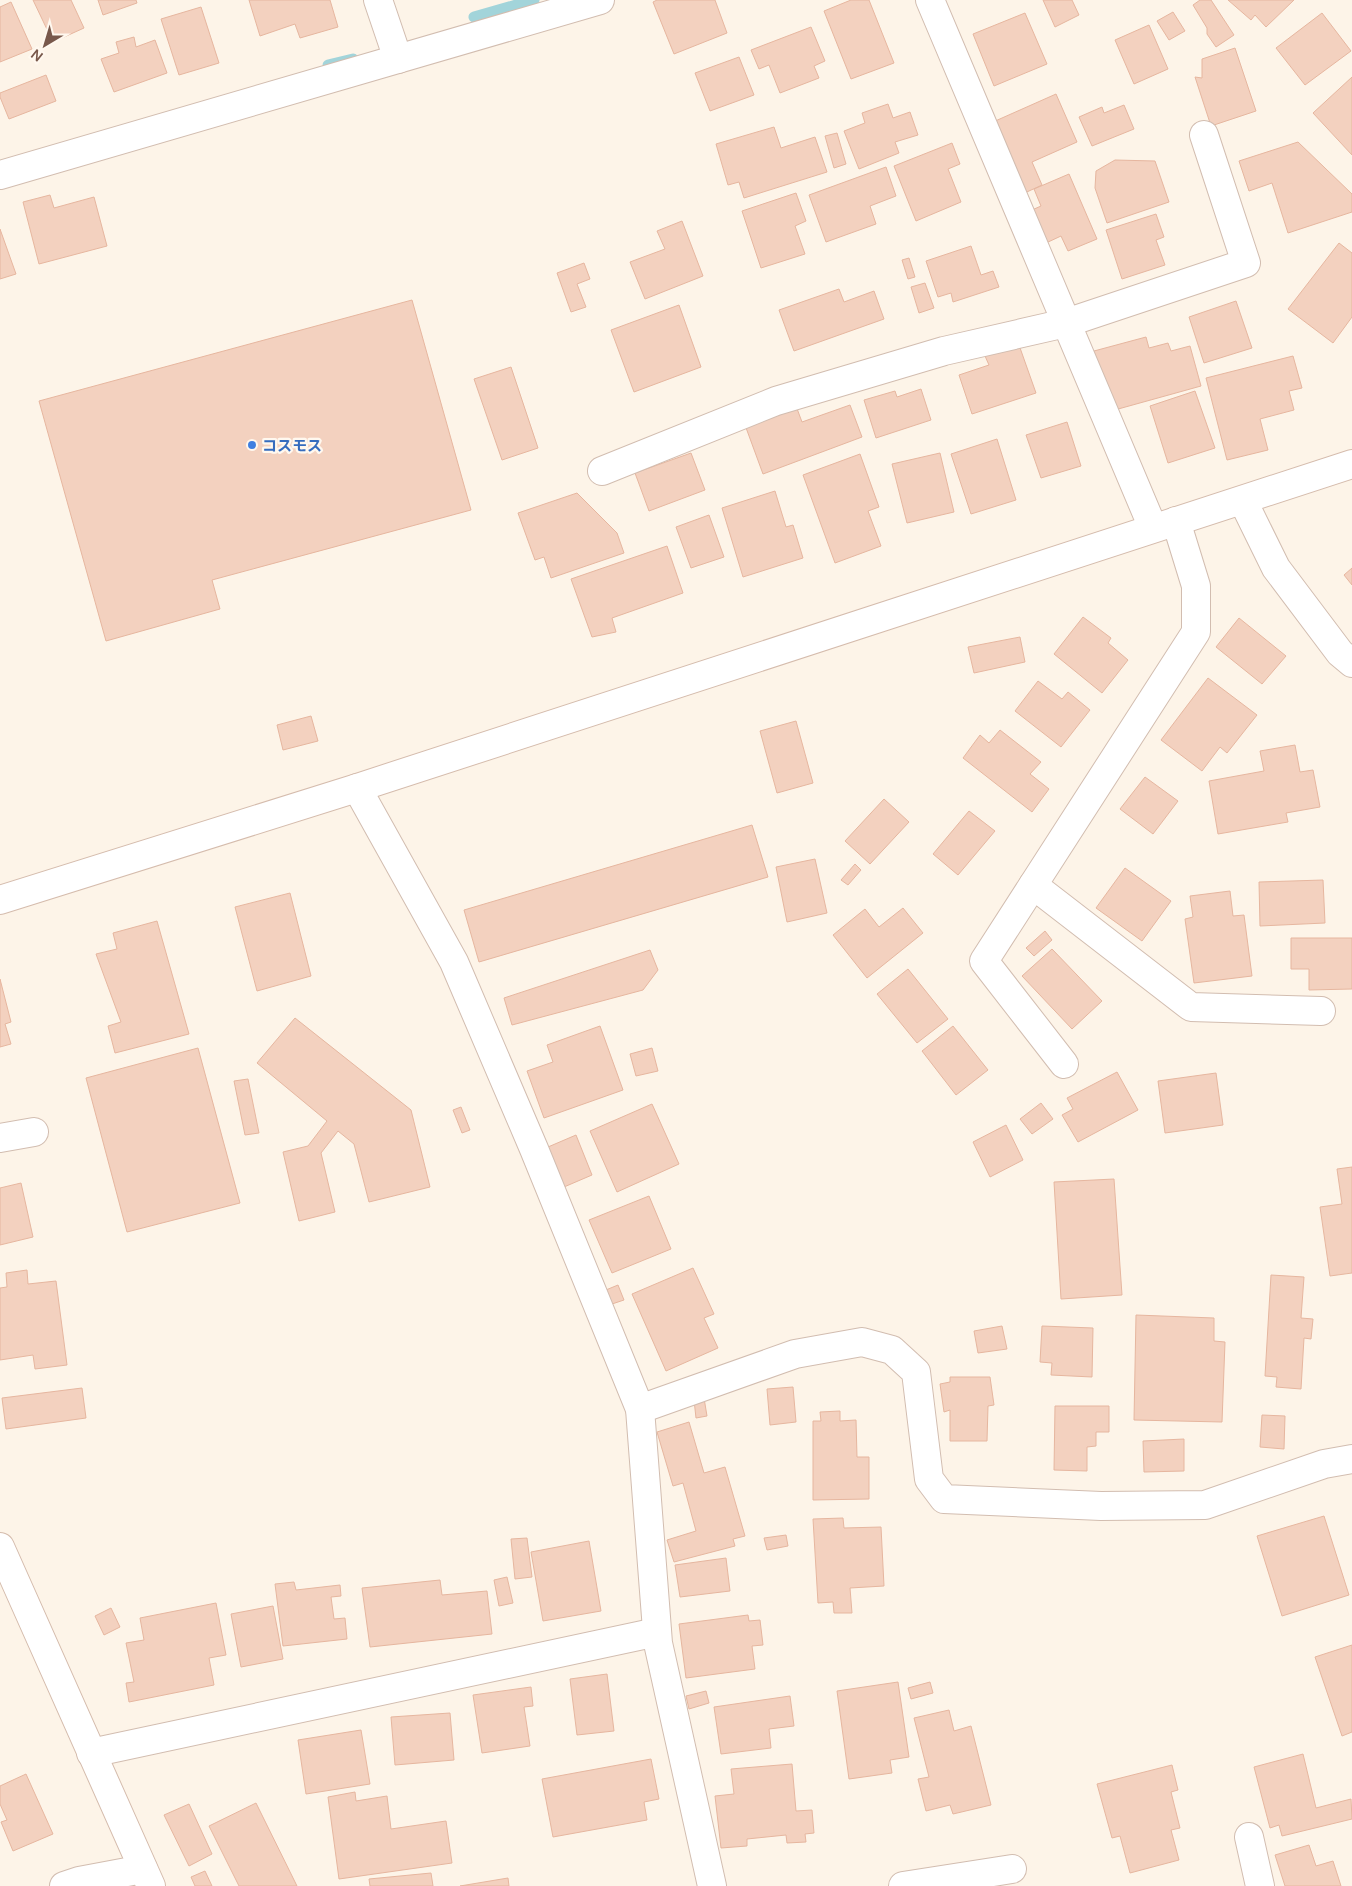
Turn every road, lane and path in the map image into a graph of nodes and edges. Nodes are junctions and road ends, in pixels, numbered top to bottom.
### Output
1 (378, 0) edge
2 (600, 0) edge
3 (930, 0) edge
4 (398, 59) junction
5 (1204, 135) dead end
6 (0, 175) edge
7 (1066, 323) junction
8 (1352, 464) edge
9 (602, 471) dead end
10 (1243, 500) junction
11 (1164, 524) junction
12 (1352, 663) edge
13 (357, 788) junction
14 (1033, 885) junction
15 (0, 900) edge
16 (1321, 1011) dead end
17 (1064, 1064) dead end
18 (34, 1132) dead end
19 (0, 1138) edge
20 (640, 1409) junction
21 (1352, 1458) edge
22 (0, 1547) edge
23 (657, 1632) junction
24 (92, 1753) junction
25 (1249, 1837) dead end
26 (1012, 1870) dead end
27 (147, 1878) edge
28 (64, 1886) edge
29 (712, 1886) edge
30 (903, 1886) edge
31 (1260, 1886) edge

1 - 4 street
2 - 4 street
3 - 7 street
4 - 6 street
5 - 7 street
7 - 9 street
7 - 11 street
8 - 10 street
10 - 11 street
10 - 12 street
11 - 13 street
11 - 14 street
13 - 15 street
13 - 20 street
14 - 16 street
14 - 17 street
18 - 19 street
20 - 21 street
20 - 23 street
22 - 24 street
23 - 24 street
23 - 29 street
24 - 27 street
25 - 31 street
26 - 30 street
27 - 28 street

